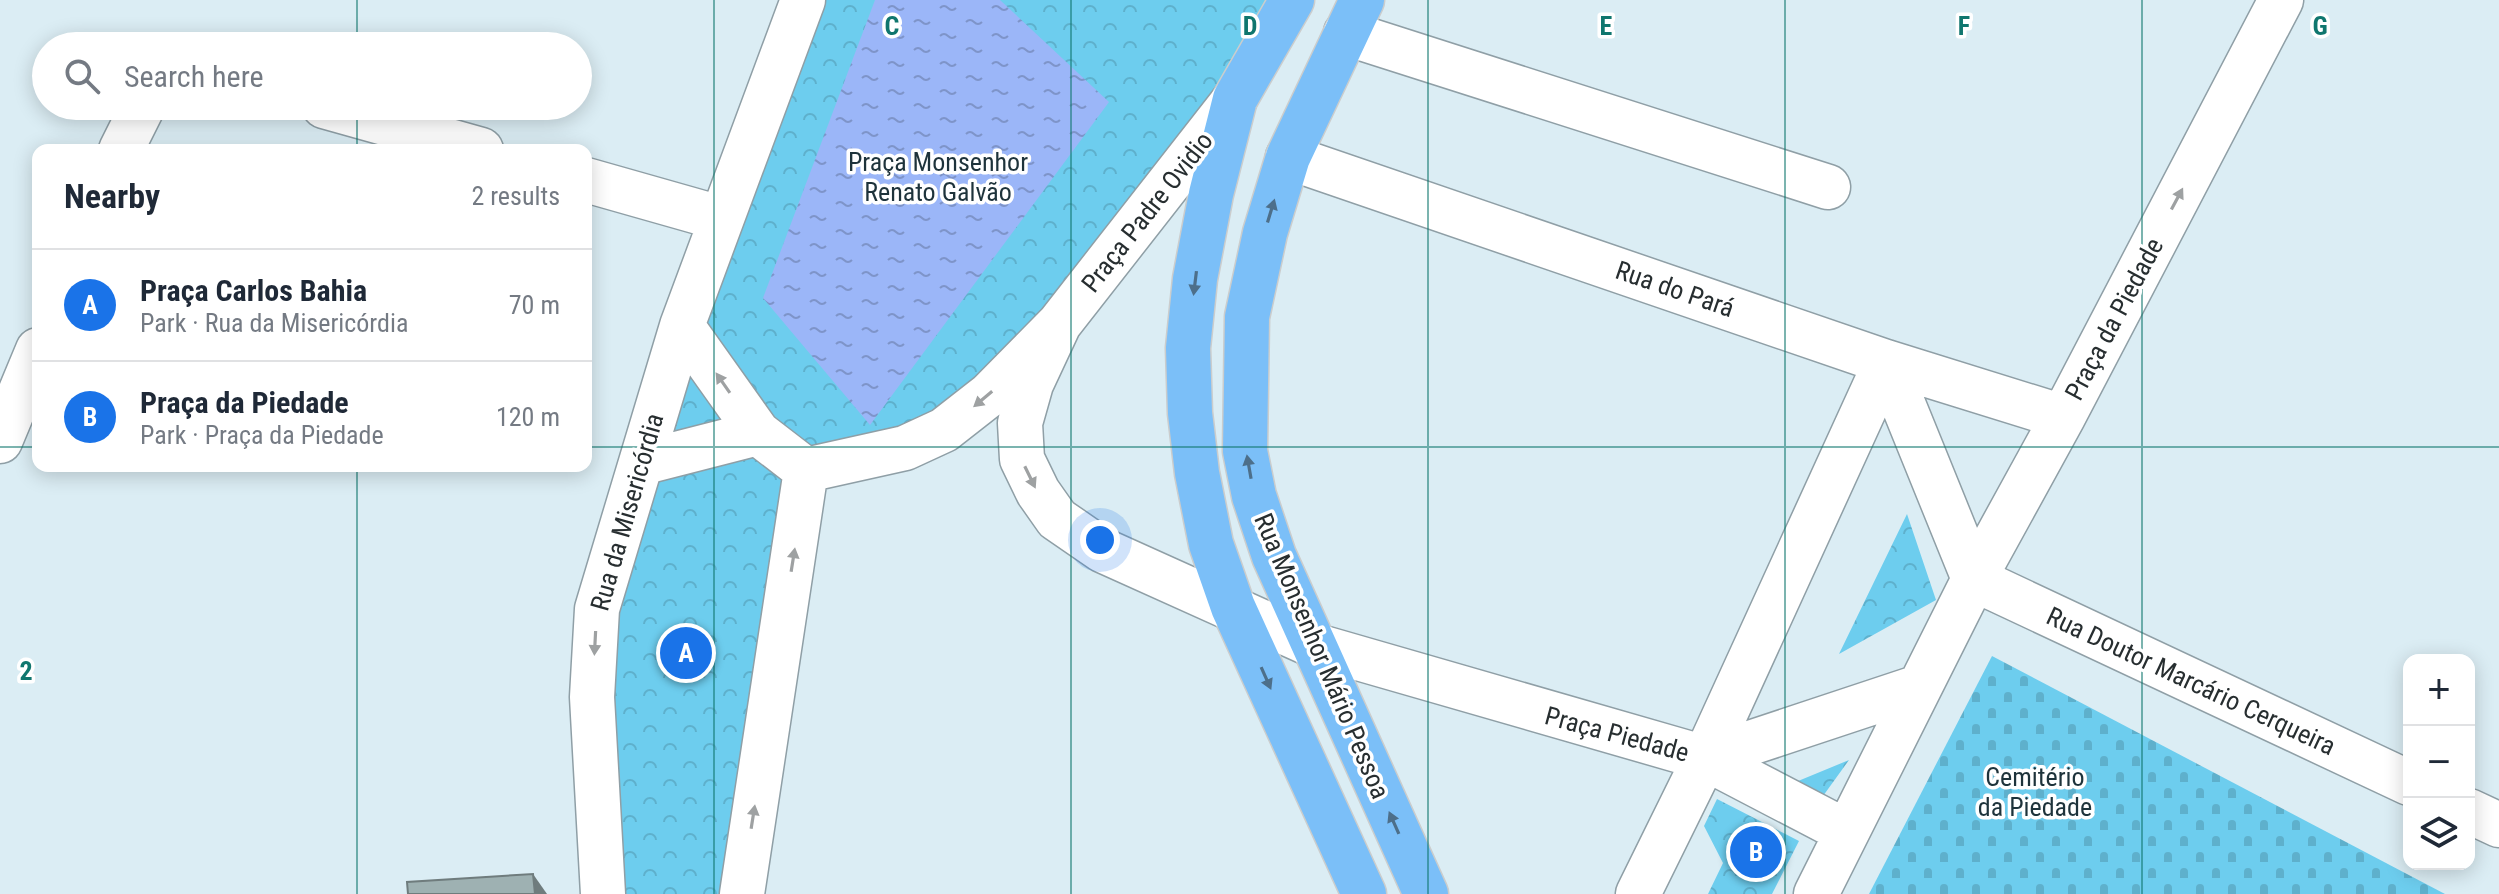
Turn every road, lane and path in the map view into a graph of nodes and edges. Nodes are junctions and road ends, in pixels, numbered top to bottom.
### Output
1 (1292, 0) edge
2 (2281, 0) edge
3 (793, 4) edge
4 (1354, 17) edge
5 (1235, 99) junction
6 (136, 120) edge
7 (374, 120) edge
8 (124, 144) edge
9 (460, 144) edge
10 (1288, 157) junction
11 (592, 182) edge
12 (1828, 187) dead end
13 (720, 218) junction
14 (1059, 324) junction
15 (682, 326) junction
16 (32, 362) edge
17 (1886, 362) junction
18 (2063, 417) junction
19 (4, 420) edge
20 (758, 433) junction
21 (641, 463) junction
22 (806, 470) junction
23 (1974, 579) junction
24 (1233, 607) junction
25 (1313, 645) junction
26 (1919, 687) junction
27 (1705, 758) junction
28 (2403, 780) edge
29 (2475, 814) edge
30 (2499, 825) edge
31 (1847, 832) junction
32 (603, 894) edge
33 (742, 894) edge
34 (1364, 894) edge
35 (1426, 894) edge
36 (1638, 894) edge
37 (1816, 894) edge

1 - 5 highway
18 -> 2 street, Praça da Piedade
3 - 13 street
4 - 10 highway, Rua Monsenhor Mário Pessoa
4 - 12 street
5 - 14 street, Praça Padre Ovidio
5 -> 24 highway
6 - 8 street
7 - 9 street
10 - 17 street, Rua do Pará
25 -> 10 highway, Rua Monsenhor Mário Pessoa
11 - 13 street
13 - 15 street
14 -> 22 street
14 -> 24 street, Praça Piedade
20 -> 15 street
15 - 21 street, Rua da Misericórdia
16 - 19 street
17 - 18 street, Rua do Pará
17 - 23 street
17 - 27 street
18 - 23 street, Praça da Piedade
20 - 21 street
20 - 22 street
21 -> 32 street, Rua da Misericórdia
33 -> 22 street
23 - 26 street, Praça da Piedade
23 - 28 street, Rua Doutor Marcário Cerqueira
24 - 25 street, Praça Piedade
24 -> 34 highway
25 - 27 street, Praça Piedade
35 -> 25 highway, Rua Monsenhor Mário Pessoa
26 - 27 street, Praça Piedade
26 - 31 street, Praça da Piedade
27 - 31 street
27 - 36 street
29 - 30 street
31 - 37 street, Praça da Piedade

